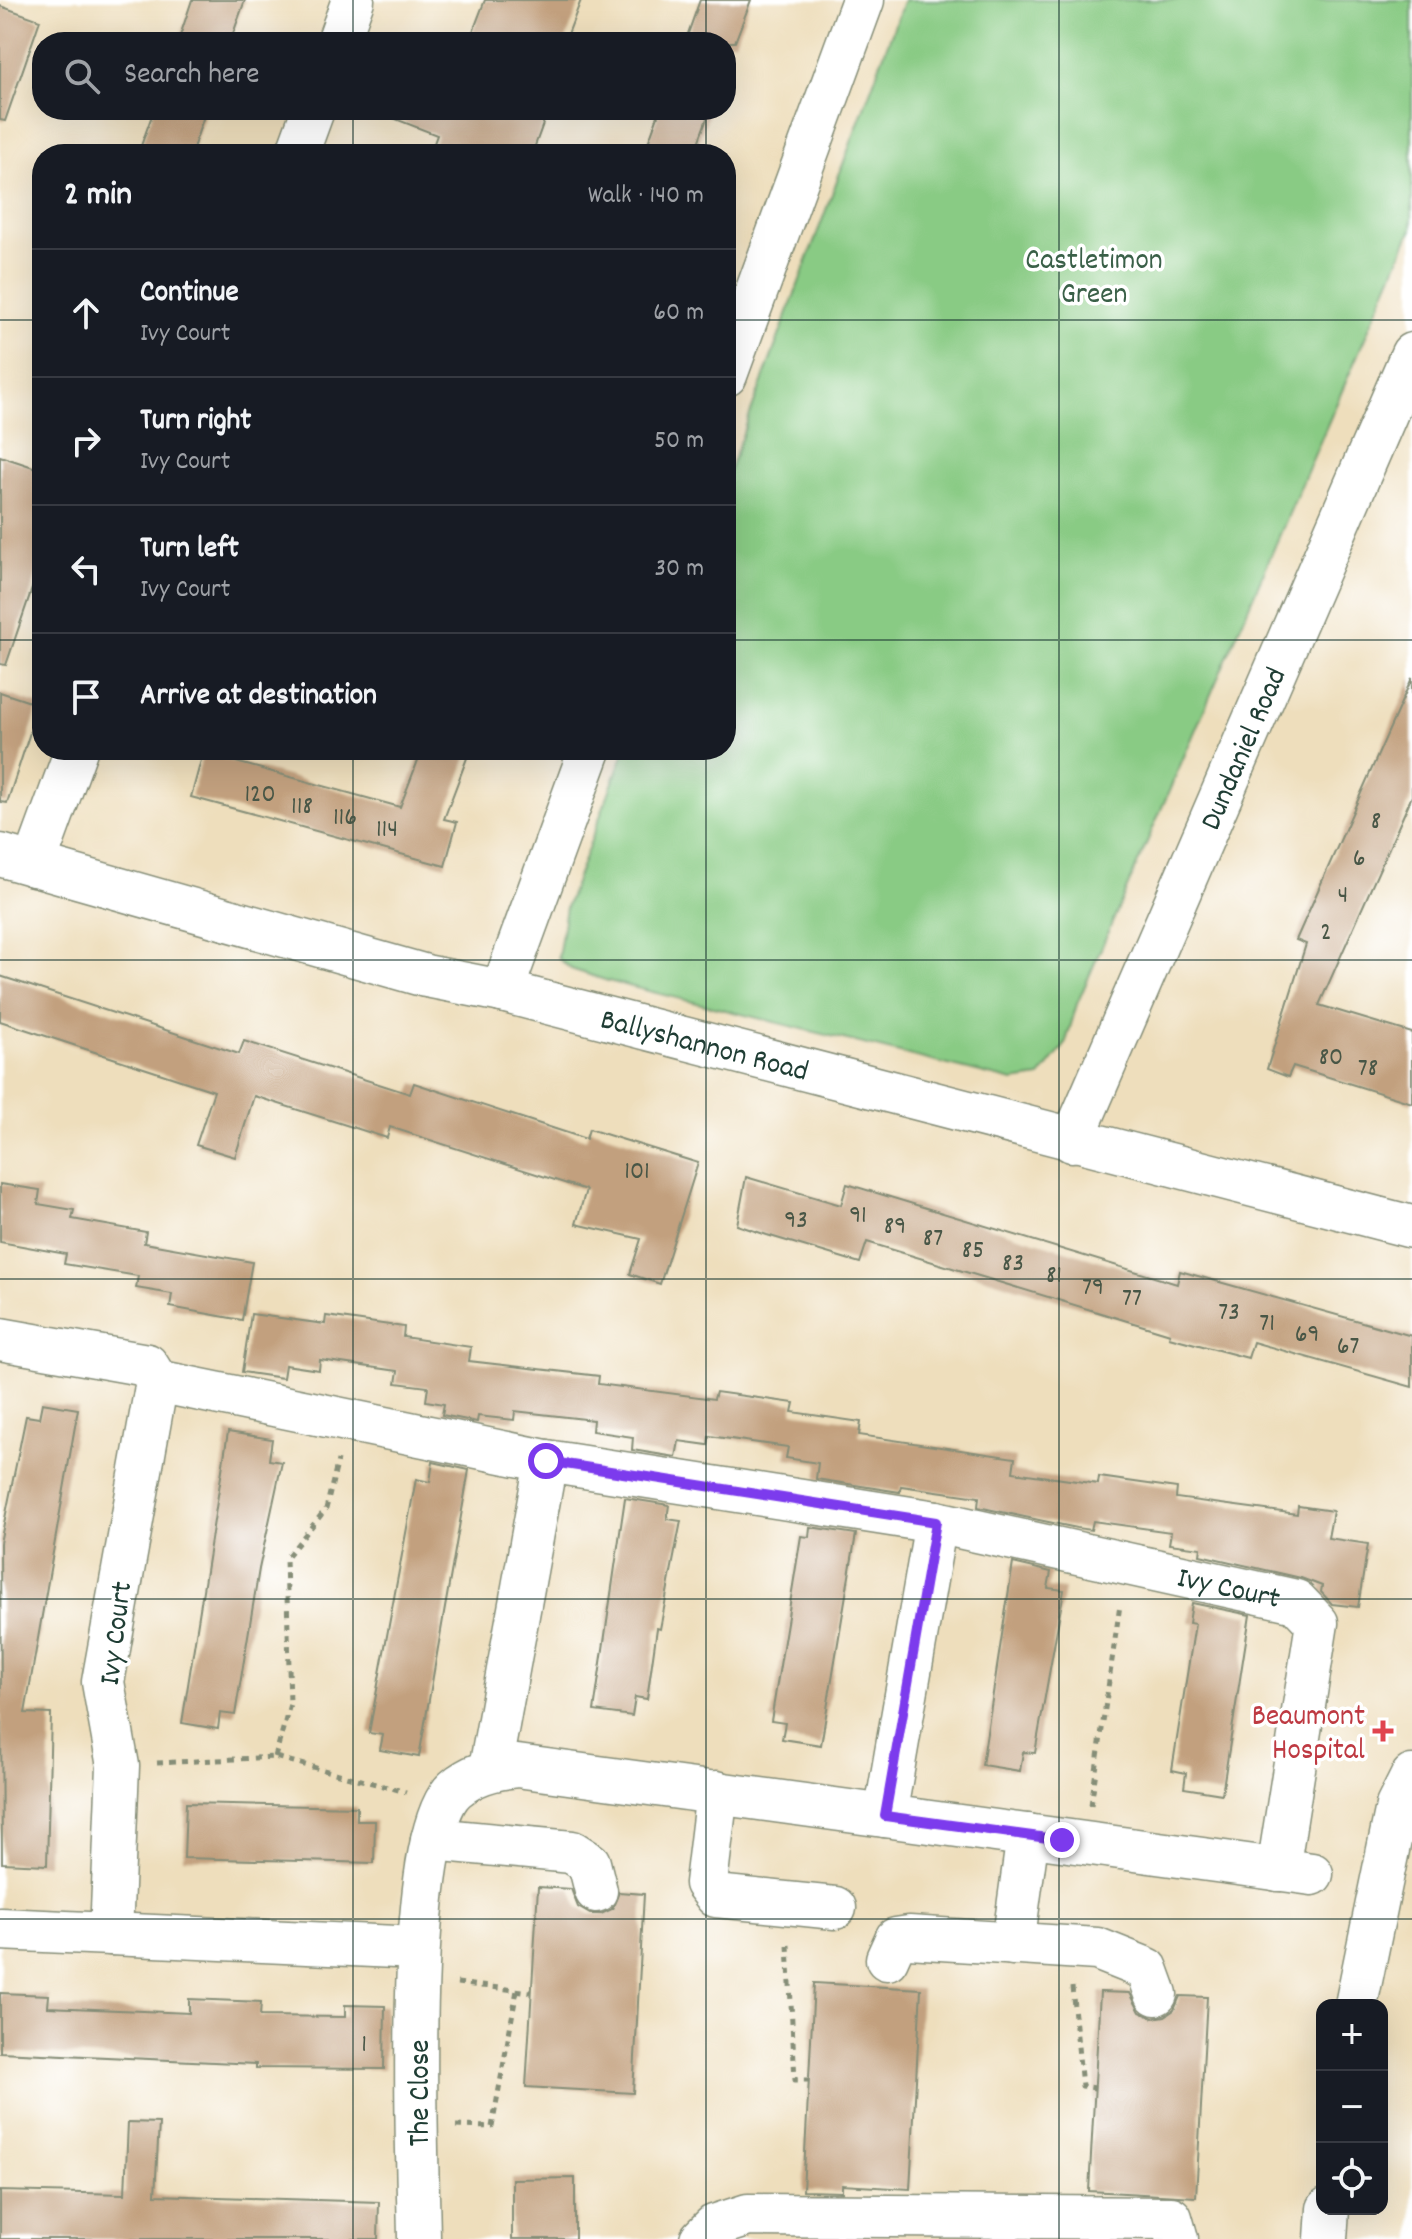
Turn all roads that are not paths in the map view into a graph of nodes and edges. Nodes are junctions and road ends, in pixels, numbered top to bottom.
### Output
1 (353, 0) edge
2 (863, 0) edge
3 (342, 32) edge
4 (309, 120) edge
5 (301, 144) edge
6 (736, 348) edge
7 (1412, 354) edge
8 (71, 760) edge
9 (586, 760) edge
10 (17, 860) edge
11 (502, 991) junction
12 (1072, 1141) junction
13 (1412, 1227) edge
14 (0, 1339) edge
15 (157, 1381) junction
16 (546, 1461) junction
17 (936, 1522) junction
18 (490, 1769) junction
19 (1412, 1776) edge
20 (717, 1792) junction
21 (885, 1816) junction
22 (438, 1823) junction
23 (1028, 1835) junction
24 (596, 1891) dead end
25 (835, 1908) dead end
26 (0, 1929) edge
27 (111, 1934) junction
28 (1013, 1944) junction
29 (887, 1959) dead end
30 (418, 1965) junction
31 (1156, 1994) dead end
32 (1357, 1999) edge
33 (1328, 2215) edge
34 (419, 2239) edge
35 (701, 2239) edge
36 (1177, 2239) edge
37 (1326, 2239) edge

1 - 3 street
2 - 6 street
4 - 5 street
7 - 12 street, Dundaniel Road
8 - 10 street
9 - 11 street
10 - 11 street, Ballyshannon Road
11 - 12 street, Ballyshannon Road
12 - 13 street, Ballyshannon Road
14 - 15 street, Ivy Court
15 - 16 street, Ivy Court
15 - 27 street, Ivy Court
16 - 17 street, Ivy Court
16 - 18 street
17 - 21 street
17 - 23 street, Ivy Court
18 - 20 street, Ivy Court
18 - 22 street, Ivy Court
19 - 32 street
20 - 21 street, Ivy Court
20 - 25 street
21 - 23 street, Ivy Court
22 - 24 street
22 - 30 street
23 - 28 street
26 - 27 street
27 - 30 street
28 - 29 street
28 - 31 street
30 - 34 street, The Close
33 - 37 street
35 - 36 street

